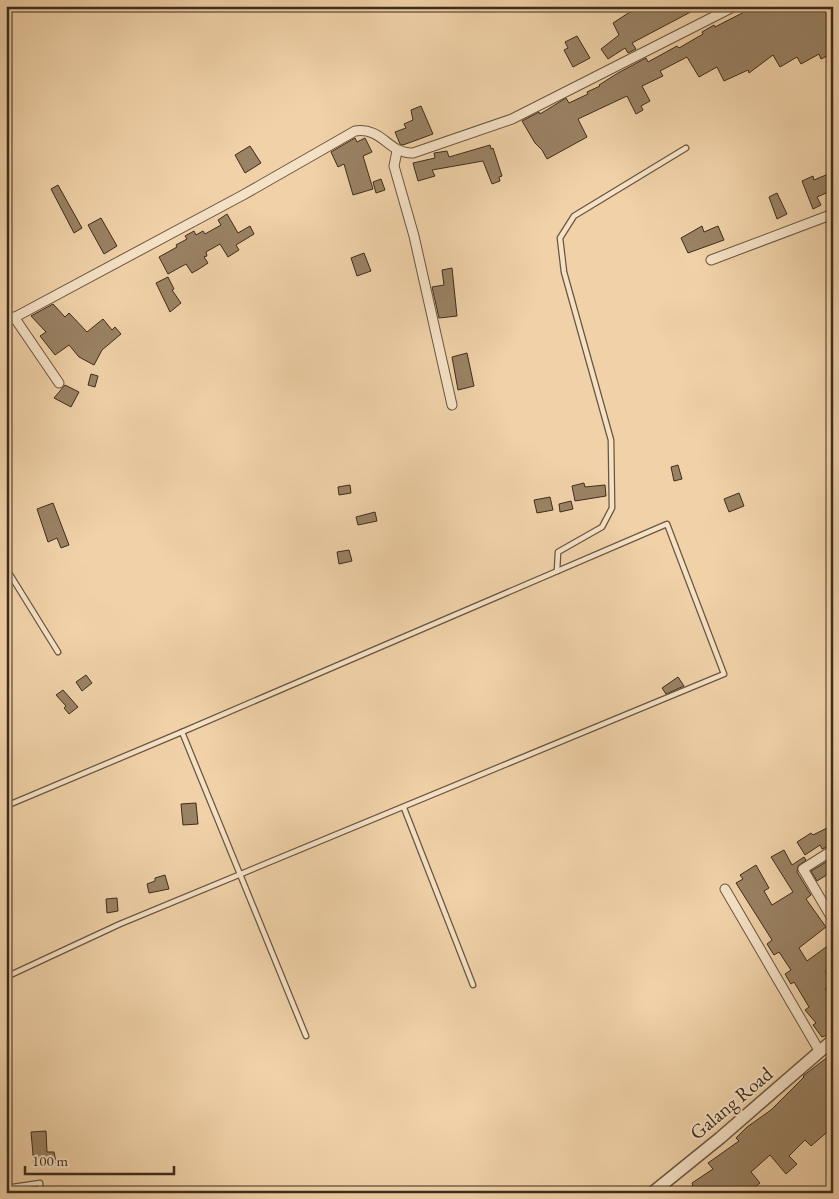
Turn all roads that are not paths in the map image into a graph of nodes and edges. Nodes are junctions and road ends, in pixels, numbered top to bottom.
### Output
1 (735, 6) edge
2 (686, 148) dead end
3 (397, 150) junction
4 (833, 214) edge
5 (711, 260) dead end
6 (10, 319) edge
7 (59, 384) dead end
8 (452, 405) dead end
9 (6, 568) edge
10 (557, 571) junction
11 (58, 652) dead end
12 (182, 732) junction
13 (6, 806) edge
14 (404, 808) junction
15 (833, 850) edge
16 (240, 876) junction
17 (725, 889) dead end
18 (833, 920) edge
19 (6, 976) edge
20 (473, 985) dead end
21 (306, 1036) dead end
22 (833, 1040) edge
23 (820, 1052) junction
24 (6, 1188) edge
25 (41, 1193) edge
26 (652, 1193) edge

1 - 3 street
2 - 10 lane
3 - 6 street
3 - 8 street
4 - 5 street
6 - 7 street
9 - 11 lane
10 - 12 lane
10 - 14 lane
12 - 13 lane
12 - 16 lane
14 - 16 lane
14 - 20 lane
15 - 18 street
16 - 19 lane
16 - 21 lane
17 - 23 street
22 - 23 street, Galang Road
23 - 26 street, Galang Road
24 - 25 lane

